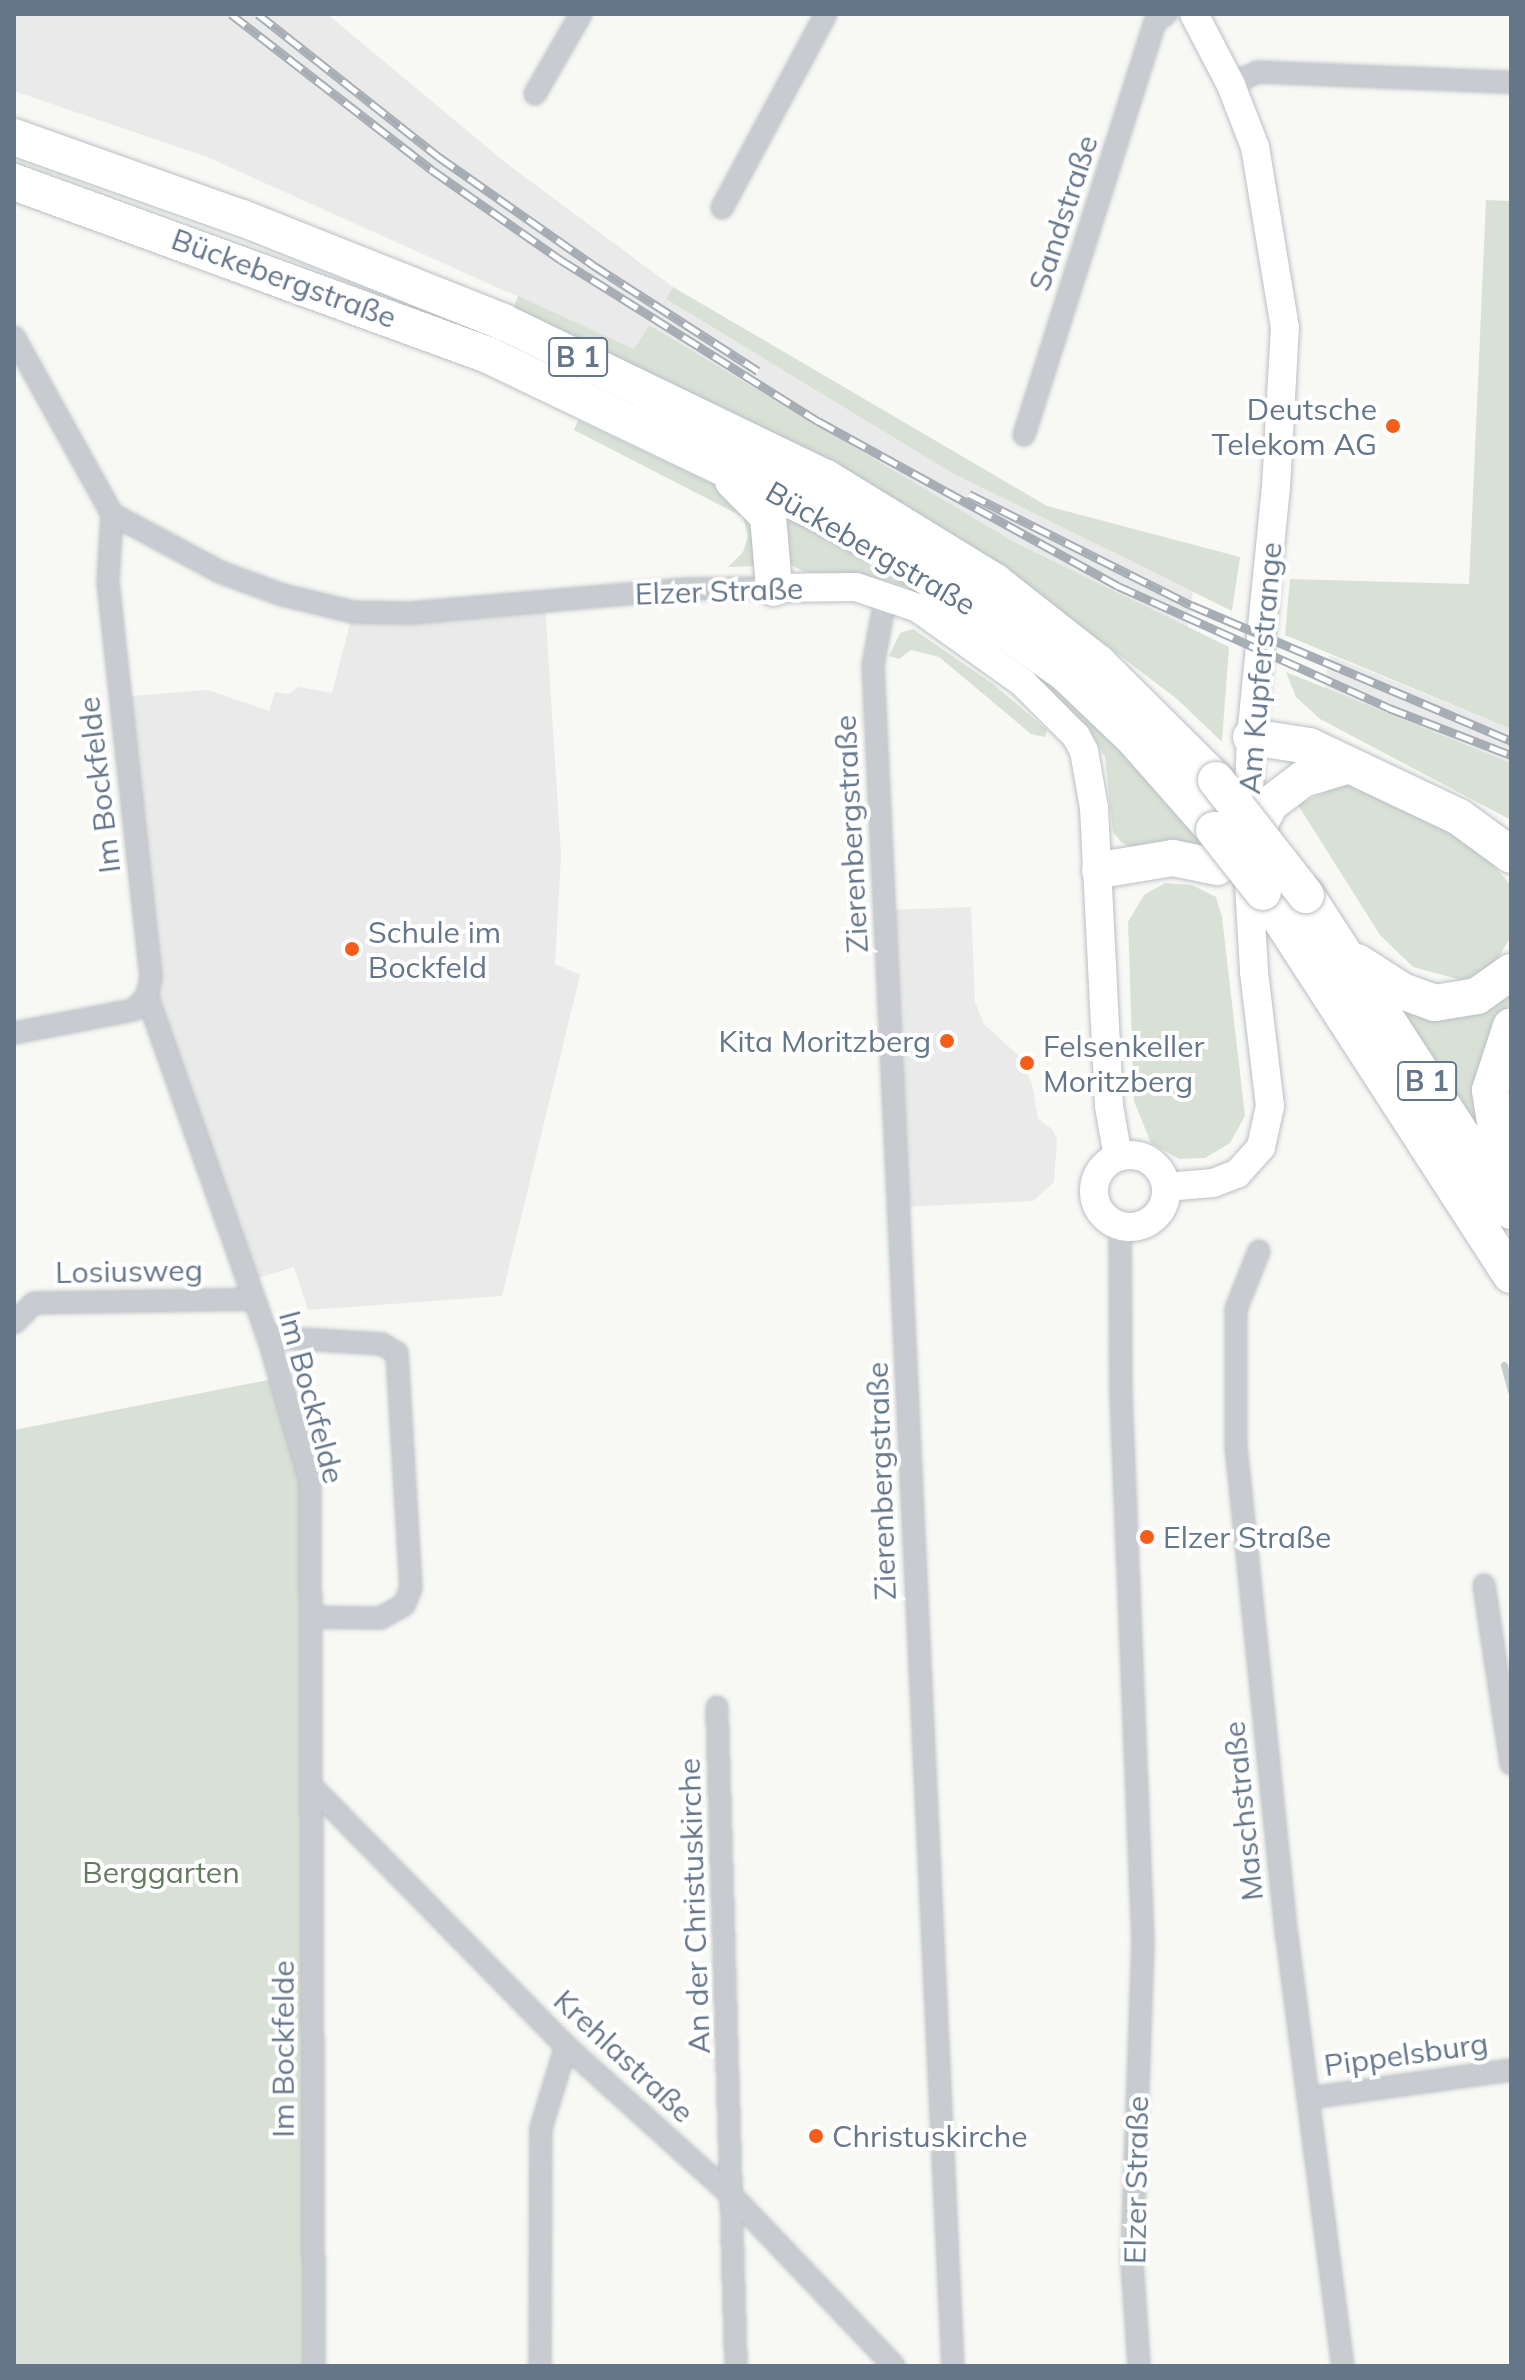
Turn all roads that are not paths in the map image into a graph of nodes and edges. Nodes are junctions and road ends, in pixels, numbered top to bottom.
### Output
1 (581, 14) edge
2 (826, 14) edge
3 (1166, 14) edge
4 (1194, 14) edge
5 (1511, 82) edge
6 (1231, 85) junction
7 (535, 94) dead end
8 (14, 137) edge
9 (14, 182) edge
10 (722, 208) dead end
11 (14, 337) edge
12 (1024, 435) dead end
13 (705, 456) junction
14 (112, 514) junction
15 (774, 588) junction
16 (886, 595) junction
17 (1251, 737) junction
18 (1346, 766) junction
19 (1511, 855) edge
20 (1232, 858) junction
21 (1100, 870) junction
22 (1263, 892) junction
23 (1345, 954) junction
24 (1511, 972) edge
25 (147, 996) junction
26 (1511, 1026) edge
27 (14, 1033) edge
28 (1118, 1157) junction
29 (1166, 1187) junction
30 (1510, 1210) edge
31 (1120, 1226) junction
32 (1259, 1251) dead end
33 (1511, 1275) edge
34 (254, 1299) junction
35 (14, 1323) edge
36 (268, 1337) junction
37 (1484, 1585) dead end
38 (312, 1617) junction
39 (717, 1707) dead end
40 (1511, 1764) edge
41 (314, 1789) junction
42 (566, 2046) junction
43 (1511, 2070) edge
44 (1309, 2098) junction
45 (734, 2198) junction
46 (314, 2366) edge
47 (540, 2366) edge
48 (736, 2366) edge
49 (894, 2366) edge
50 (953, 2366) edge
51 (1139, 2366) edge
52 (1343, 2366) edge

1 - 7 street
2 - 10 street
3 - 12 street, Sandstraße
4 - 6 street, Am Kupferstrange
5 - 6 street
6 - 17 street, Am Kupferstrange
8 - 23 highway, Bückebergstraße / B 1, bridge
9 - 13 highway, Bückebergstraße / B 1
11 - 14 street
13 - 15 highway
13 - 22 highway, Bückebergstraße / B 1, bridge
14 - 15 street, Elzer Straße
14 - 25 street, Im Bockfelde
15 - 16 street, Elzer Straße
16 - 21 street, Elzer Straße
16 - 50 street, Zierenbergstraße
17 - 18 highway
17 - 20 street, Am Kupferstrange
18 - 19 highway
18 - 20 highway
20 - 21 highway
20 - 22 highway
20 - 29 street, Am Kupferstrange
21 - 28 street, Elzer Straße
22 - 33 highway, Bückebergstraße / B 1
23 - 24 highway
23 - 30 highway, Bückebergstraße / B 1
25 - 27 street
25 - 34 street, Im Bockfelde
26 - 30 highway
28 - 29 street
28 - 31 street
29 - 31 street
31 - 51 street, Elzer Straße
32 - 44 street, Maschstraße
34 - 35 street, Losiusweg
34 - 36 street, Im Bockfelde
36 - 38 street, Im Bockfelde
36 - 38 street
37 - 40 street
38 - 41 street, Im Bockfelde
39 - 45 street, An der Christuskirche
41 - 42 street, Krehlastraße
41 - 46 street, Im Bockfelde
42 - 45 street, Krehlastraße
42 - 47 street
43 - 44 street, Pippelsburg
44 - 52 street, Maschstraße
45 - 48 street, An der Christuskirche
45 - 49 street, Krehlastraße

